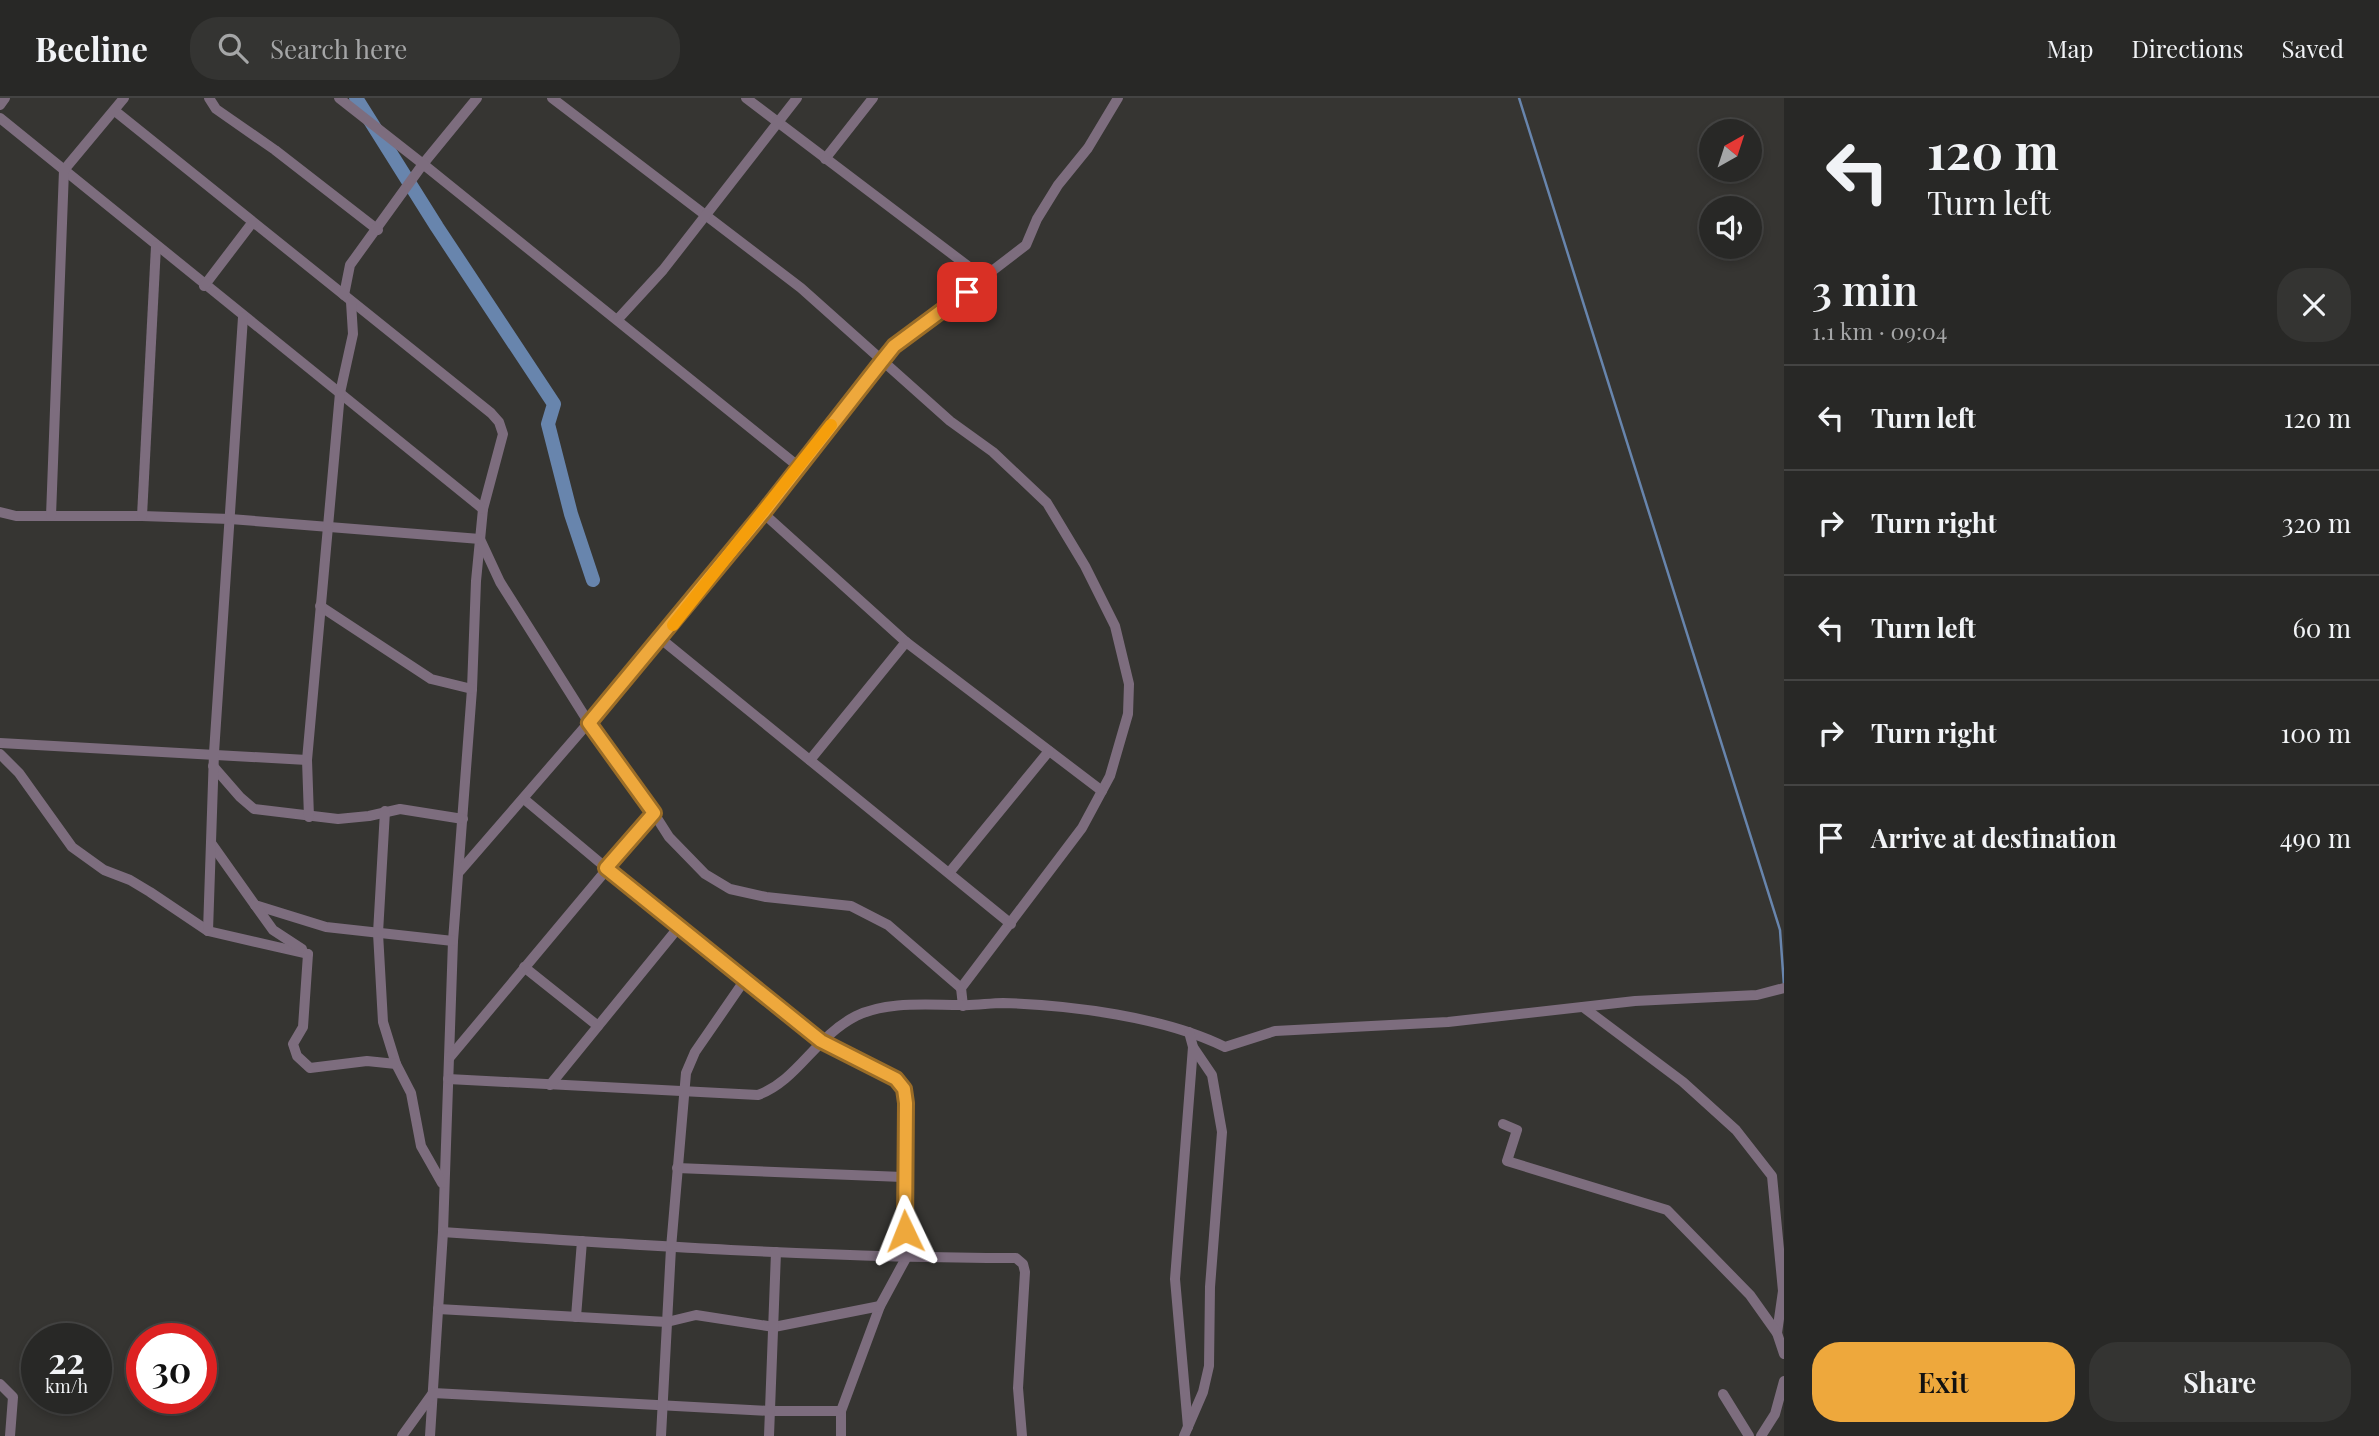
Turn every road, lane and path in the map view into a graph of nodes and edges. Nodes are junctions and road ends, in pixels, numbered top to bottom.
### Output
1 (5, 98) edge
2 (124, 98) edge
3 (209, 98) edge
4 (338, 98) edge
5 (477, 98) edge
6 (552, 98) edge
7 (746, 98) edge
8 (797, 98) edge
9 (873, 98) edge
10 (1114, 99) edge
11 (0, 105) edge
12 (115, 111) junction
13 (0, 118) edge
14 (779, 124) junction
15 (825, 159) junction
16 (423, 164) junction
17 (64, 170) junction
18 (703, 215) junction
19 (252, 223) junction
20 (378, 230) junction
21 (156, 247) junction
22 (985, 279) junction
23 (204, 286) junction
24 (347, 299) junction
25 (243, 317) junction
26 (618, 318) junction
27 (882, 361) junction
28 (340, 393) junction
29 (800, 467) junction
30 (483, 509) junction
31 (0, 512) edge
32 (763, 513) junction
33 (51, 516) junction
34 (142, 516) junction
35 (230, 519) junction
36 (327, 527) junction
37 (480, 539) junction
38 (320, 606) junction
39 (661, 639) junction
40 (906, 642) junction
41 (472, 689) junction
42 (589, 723) junction
43 (0, 743) edge
44 (1049, 751) junction
45 (214, 753) junction
46 (0, 754) edge
47 (307, 760) junction
48 (810, 760) junction
49 (214, 766) junction
50 (1102, 791) junction
51 (524, 799) junction
52 (385, 811) junction
53 (654, 813) junction
54 (309, 817) junction
55 (463, 819) junction
56 (210, 843) junction
57 (606, 868) junction
58 (460, 872) junction
59 (949, 873) junction
60 (255, 905) junction
61 (1011, 924) junction
62 (678, 928) junction
63 (208, 931) junction
64 (378, 933) junction
65 (453, 941) junction
66 (308, 954) junction
67 (524, 967) junction
68 (744, 981) junction
69 (961, 988) junction
70 (1784, 988) edge
71 (962, 1006) junction
72 (1583, 1007) junction
73 (598, 1026) junction
74 (1189, 1032) junction
75 (821, 1041) junction
76 (1193, 1047) junction
77 (450, 1057) junction
78 (396, 1064) junction
79 (448, 1079) junction
80 (550, 1085) junction
81 (683, 1093) junction
82 (1503, 1124) dead end
83 (677, 1168) junction
84 (903, 1177) junction
85 (444, 1185) junction
86 (443, 1232) junction
87 (582, 1241) junction
88 (671, 1248) junction
89 (776, 1252) junction
90 (906, 1258) junction
91 (880, 1306) junction
92 (438, 1309) junction
93 (576, 1317) junction
94 (667, 1322) junction
95 (774, 1327) junction
96 (1777, 1333) junction
97 (1784, 1354) edge
98 (1784, 1381) edge
99 (0, 1384) edge
100 (433, 1392) junction
101 (1723, 1394) dead end
102 (663, 1404) junction
103 (770, 1411) junction
104 (841, 1411) junction
105 (1186, 1432) edge
106 (10, 1436) edge
107 (402, 1436) edge
108 (430, 1436) edge
109 (661, 1436) edge
110 (769, 1436) edge
111 (841, 1436) edge
112 (1022, 1436) edge
113 (1749, 1436) edge
114 (1762, 1436) edge

1 - 11 street
2 - 12 street
3 - 20 street
4 - 16 street
5 - 16 street
6 - 18 street
7 - 14 street
8 - 14 street
9 - 15 street
10 - 22 street
12 - 17 street
12 - 19 street
13 - 17 street
14 - 15 street
14 - 18 street
15 - 22 street
16 - 20 street
16 - 26 street
17 - 21 street
17 - 33 street
18 - 26 street
18 - 27 street
19 - 23 street
19 - 24 street
20 - 24 street
21 - 23 street
21 - 34 street
22 - 27 street
23 - 25 street
24 - 28 street
24 - 30 street
25 - 28 street
25 - 35 street
26 - 29 street
27 - 29 street
27 - 50 street
28 - 30 street
28 - 36 street
29 - 32 street
30 - 37 street
31 - 33 street
32 - 39 street
32 - 40 street
33 - 34 street
34 - 35 street
35 - 36 street
35 - 45 street
36 - 37 street
36 - 38 street
37 - 41 street
37 - 42 street
38 - 41 street
38 - 47 street
39 - 42 street
39 - 48 street
40 - 44 street
40 - 48 street
41 - 55 street
42 - 51 street
42 - 53 street
43 - 45 street
44 - 50 street
44 - 59 street
45 - 47 street
45 - 49 street
46 - 63 street
47 - 54 street
48 - 59 street
49 - 54 street
49 - 56 street
50 - 61 street
51 - 57 street
51 - 58 street
52 - 54 street
52 - 55 street
52 - 64 street
53 - 57 street
53 - 69 street
55 - 58 street
56 - 60 street
56 - 63 street
57 - 62 street
57 - 67 street
58 - 65 street
59 - 61 street
60 - 64 street
60 - 66 street
61 - 69 street
62 - 68 street
62 - 73 street
63 - 66 street
64 - 65 street
64 - 78 street
65 - 77 street
66 - 78 street
67 - 73 street
67 - 77 street
68 - 75 street
68 - 81 street
69 - 71 street
70 - 72 street
71 - 74 street
71 - 75 street
72 - 74 street
72 - 96 street
73 - 80 street
74 - 76 street
75 - 81 street
75 - 84 street
76 - 105 street
76 - 105 street
77 - 79 street
78 - 85 street
79 - 80 street
79 - 85 street
80 - 81 street
81 - 83 street
82 - 96 street
83 - 84 street
83 - 88 street
84 - 90 street
85 - 86 street
86 - 87 street
86 - 92 street
87 - 88 street
87 - 93 street
88 - 89 street
88 - 94 street
89 - 90 street
89 - 95 street
90 - 91 street
90 - 112 street
91 - 95 street
91 - 104 street
92 - 93 street
92 - 100 street
93 - 94 street
94 - 95 street
94 - 102 street
95 - 103 street
96 - 97 street
98 - 114 street
99 - 106 street
100 - 102 street
100 - 107 street
100 - 108 street
101 - 113 street
102 - 103 street
102 - 109 street
103 - 104 street
103 - 110 street
104 - 111 street

